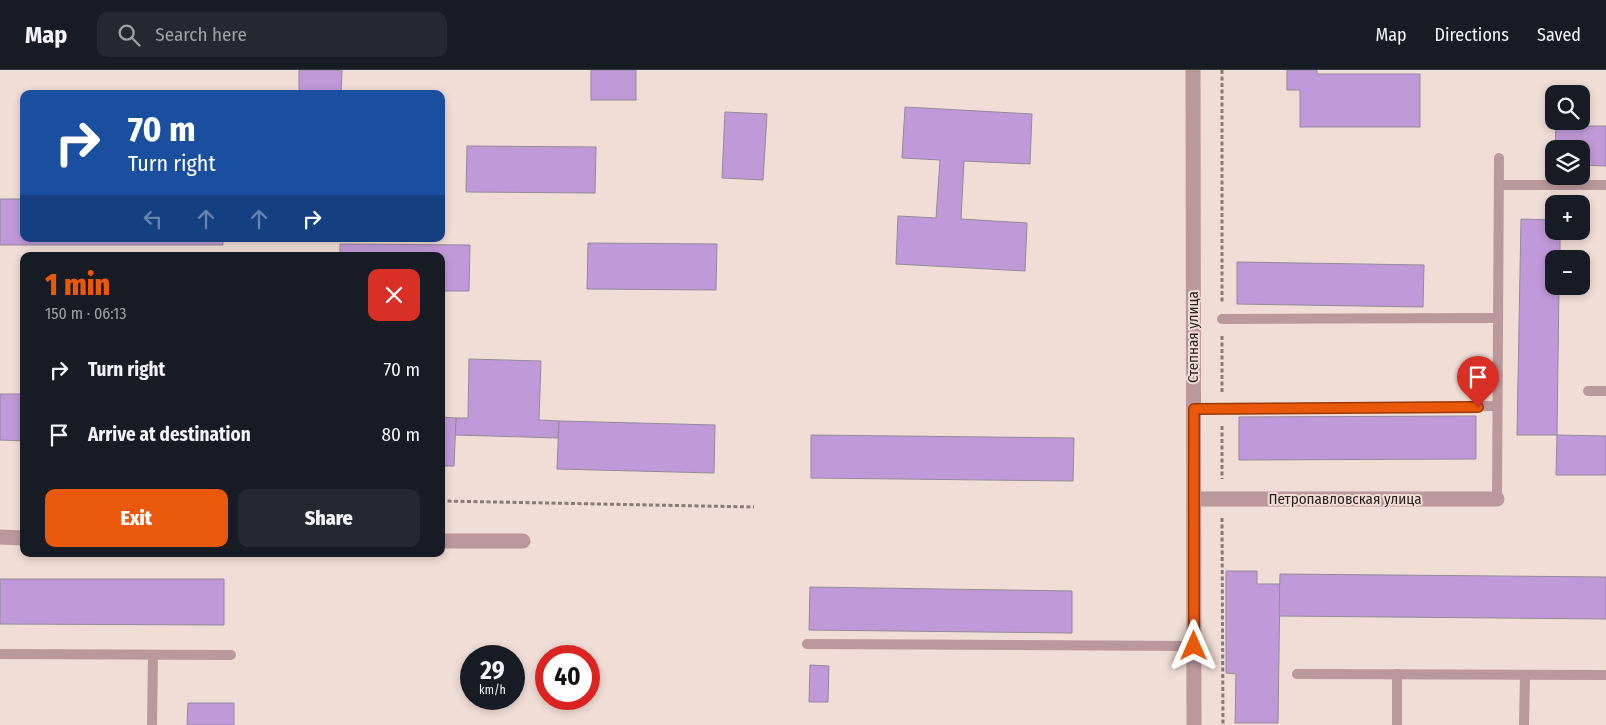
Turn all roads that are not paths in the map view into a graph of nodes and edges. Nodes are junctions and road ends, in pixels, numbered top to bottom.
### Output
1 (1193, 70) edge
2 (1499, 158) dead end
3 (1499, 185) junction
4 (1606, 185) edge
5 (1498, 318) junction
6 (1222, 319) dead end
7 (1588, 391) dead end
8 (1606, 391) edge
9 (1498, 406) junction
10 (1194, 409) junction
11 (1194, 499) junction
12 (1497, 499) joint
13 (0, 537) edge
14 (20, 538) edge
15 (445, 541) edge
16 (523, 541) dead end
17 (807, 644) dead end
18 (1194, 646) junction
19 (0, 654) edge
20 (153, 655) junction
21 (231, 655) dead end
22 (1297, 674) dead end
23 (1397, 674) junction
24 (1525, 674) junction
25 (1606, 675) edge
26 (152, 725) edge
27 (1194, 725) edge
28 (1397, 725) edge
29 (1524, 725) edge

1 - 10 street, Степная улица
2 - 3 lane
3 - 4 lane
3 - 5 lane
5 - 6 lane
5 - 9 lane
7 - 8 lane
9 - 10 lane
9 - 12 lane
10 - 11 street, Степная улица
11 - 12 street, Петропавловская улица
11 - 18 street, Степная улица
13 - 14 street
15 - 16 street
17 - 18 lane
18 - 27 street, Степная улица
19 - 20 lane
20 - 21 lane
20 - 26 lane
22 - 23 lane
23 - 24 lane
23 - 28 lane
24 - 25 lane
24 - 29 lane

